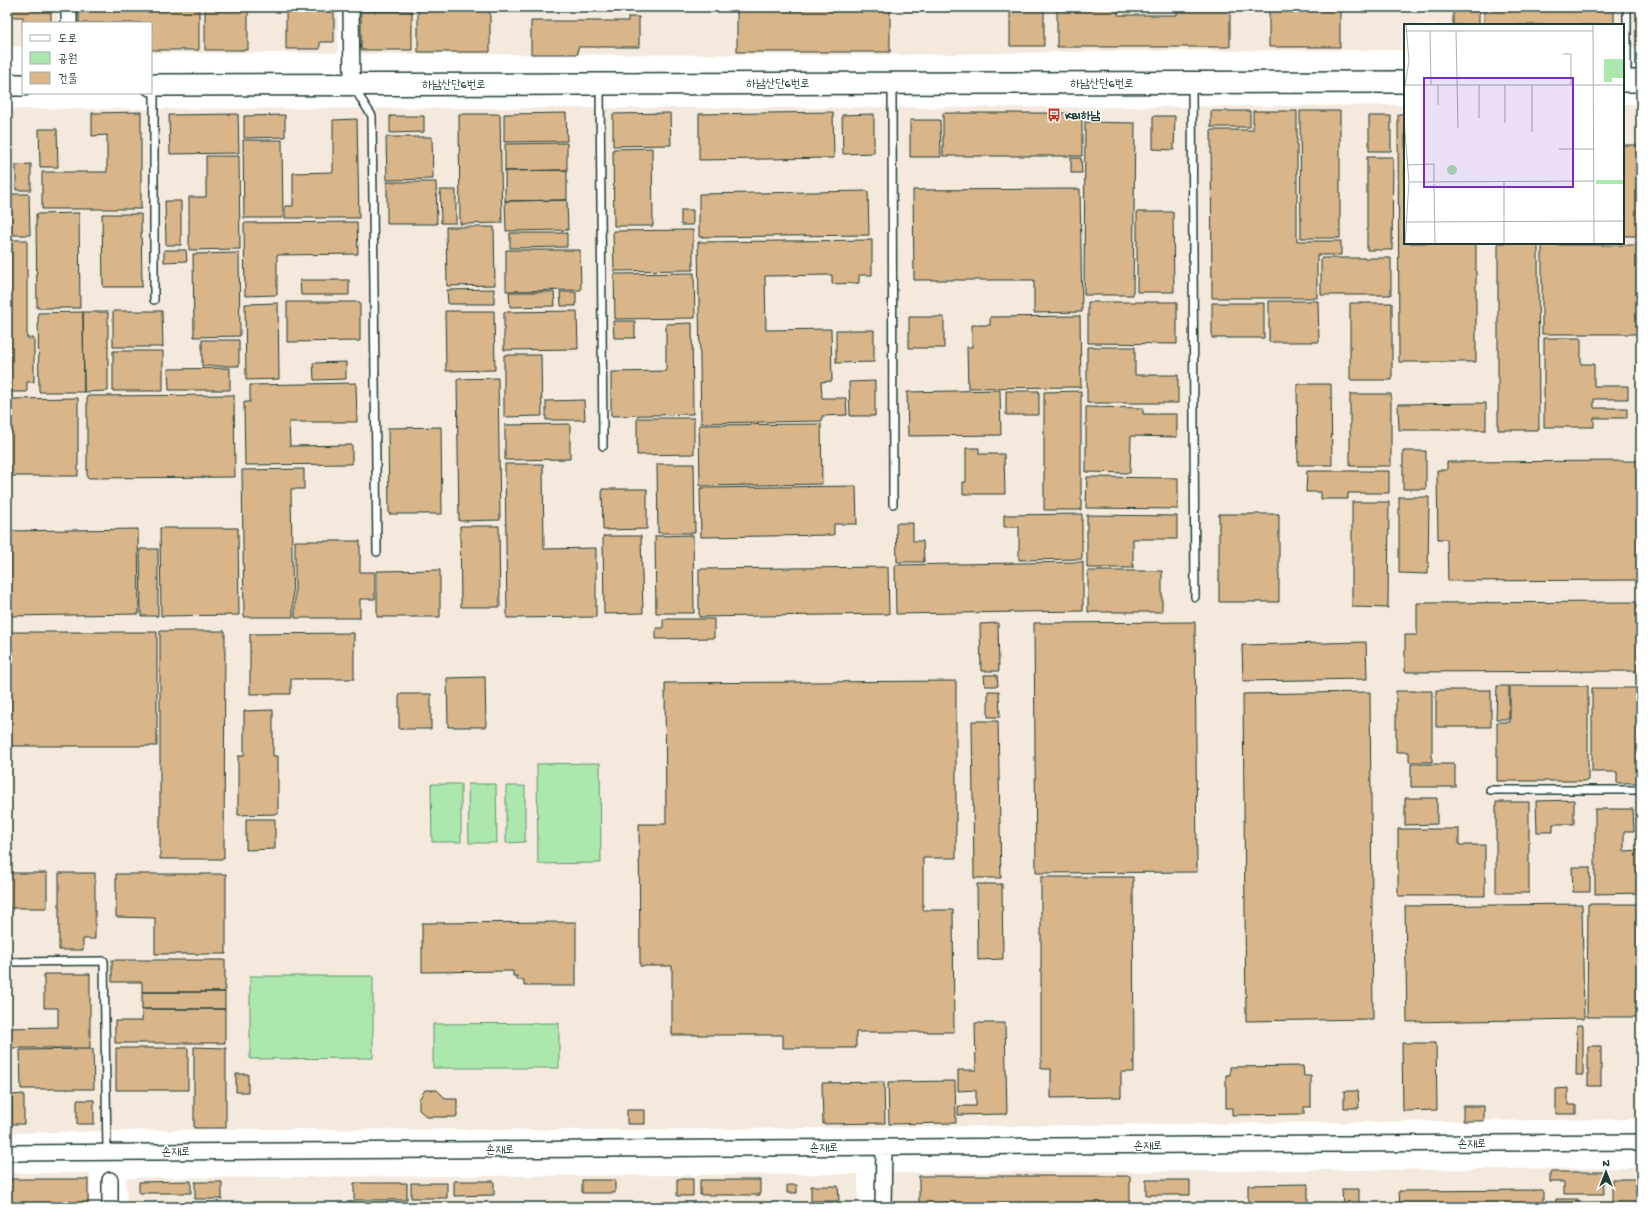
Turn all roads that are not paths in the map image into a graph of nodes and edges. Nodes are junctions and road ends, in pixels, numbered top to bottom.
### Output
1 (69, 7) edge
2 (351, 7) edge
3 (1627, 7) edge
4 (69, 22) edge
5 (1630, 81) edge
6 (1192, 82) junction
7 (1404, 82) edge
8 (892, 83) junction
9 (352, 84) junction
10 (600, 84) junction
11 (7, 85) edge
12 (22, 85) edge
13 (153, 85) edge
14 (154, 300) dead end
15 (603, 446) dead end
16 (893, 504) dead end
17 (377, 552) dead end
18 (1195, 597) dead end
19 (1490, 790) dead end
20 (1641, 790) edge
21 (7, 962) edge
22 (1641, 1142) edge
23 (884, 1147) junction
24 (107, 1152) junction
25 (7, 1153) edge
26 (110, 1180) dead end
27 (110, 1207) edge
28 (883, 1207) edge

1 - 4 street
2 - 9 street
3 - 5 lane
6 - 7 street, 하남산단6번로
6 - 8 street, 하남산단6번로
6 - 18 lane
8 - 10 street, 하남산단6번로
8 - 16 lane
9 - 10 street, 하남산단6번로
9 - 13 street, 하남산단6번로
9 - 17 lane
10 - 15 lane
11 - 12 street
13 - 14 lane
19 - 20 lane
21 - 24 lane
22 - 23 street, 손재로
23 - 24 street, 손재로
23 - 28 street
24 - 25 street, 손재로
26 - 27 street

